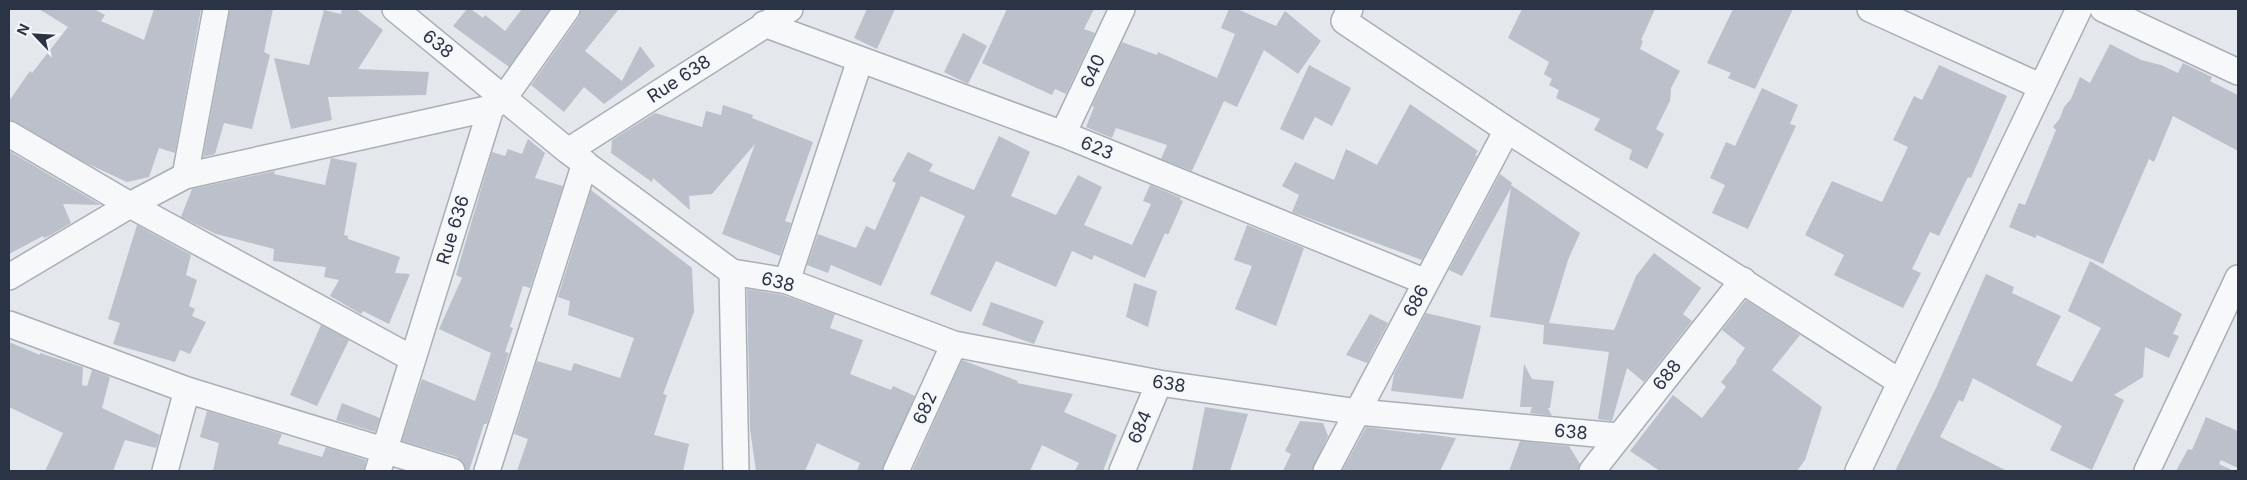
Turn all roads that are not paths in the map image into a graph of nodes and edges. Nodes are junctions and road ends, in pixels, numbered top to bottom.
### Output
1 (216, 9) edge
2 (395, 9) edge
3 (567, 9) edge
4 (790, 9) edge
5 (1122, 9) edge
6 (1350, 9) edge
7 (1870, 9) edge
8 (2079, 9) edge
9 (2103, 9) edge
10 (764, 24) junction
11 (860, 60) junction
12 (2238, 72) edge
13 (2042, 87) junction
14 (498, 103) junction
15 (1507, 130) junction
16 (9, 134) edge
17 (1063, 134) junction
18 (576, 157) junction
19 (185, 176) junction
20 (130, 205) junction
21 (732, 272) junction
22 (9, 276) edge
23 (2238, 278) edge
24 (1743, 280) junction
25 (787, 282) junction
26 (1426, 282) junction
27 (9, 324) edge
28 (954, 344) junction
29 (414, 359) junction
30 (1159, 382) junction
31 (1900, 382) junction
32 (187, 390) junction
33 (1358, 412) junction
34 (1618, 436) junction
35 (381, 460) edge
36 (165, 471) edge
37 (452, 471) edge
38 (487, 471) edge
39 (736, 471) edge
40 (896, 471) edge
41 (1122, 471) edge
42 (1326, 471) edge
43 (1592, 471) edge
44 (1858, 471) edge
45 (2147, 471) edge

1 - 19 street
2 - 14 street, 638
3 - 14 street, Rue 636
4 - 10 street, Rue 638
5 - 17 street, 640
6 - 15 street
7 - 13 street
8 - 13 street
9 - 12 street
10 - 11 street, 623
10 - 18 street, Rue 638
11 - 17 street, 623
11 - 25 street
13 - 31 street
14 - 18 street, 638
14 - 19 street
14 - 29 street, Rue 636
15 - 24 street
15 - 26 street, 686
16 - 20 street
17 - 26 street, 623
18 - 21 street, 638
18 - 38 street
19 - 20 street
20 - 22 street
20 - 29 street
21 - 25 street, 638
21 - 39 street
23 - 45 street
24 - 31 street
24 - 34 street, 688
25 - 28 street, 638
26 - 33 street, 686
27 - 32 street
28 - 30 street, 638
28 - 40 street, 682
29 - 35 street, Rue 636
30 - 33 street, 638
30 - 41 street, 684
31 - 44 street
32 - 35 street
32 - 36 street
33 - 34 street, 638
33 - 42 street, 686
34 - 43 street, 688
35 - 37 street

